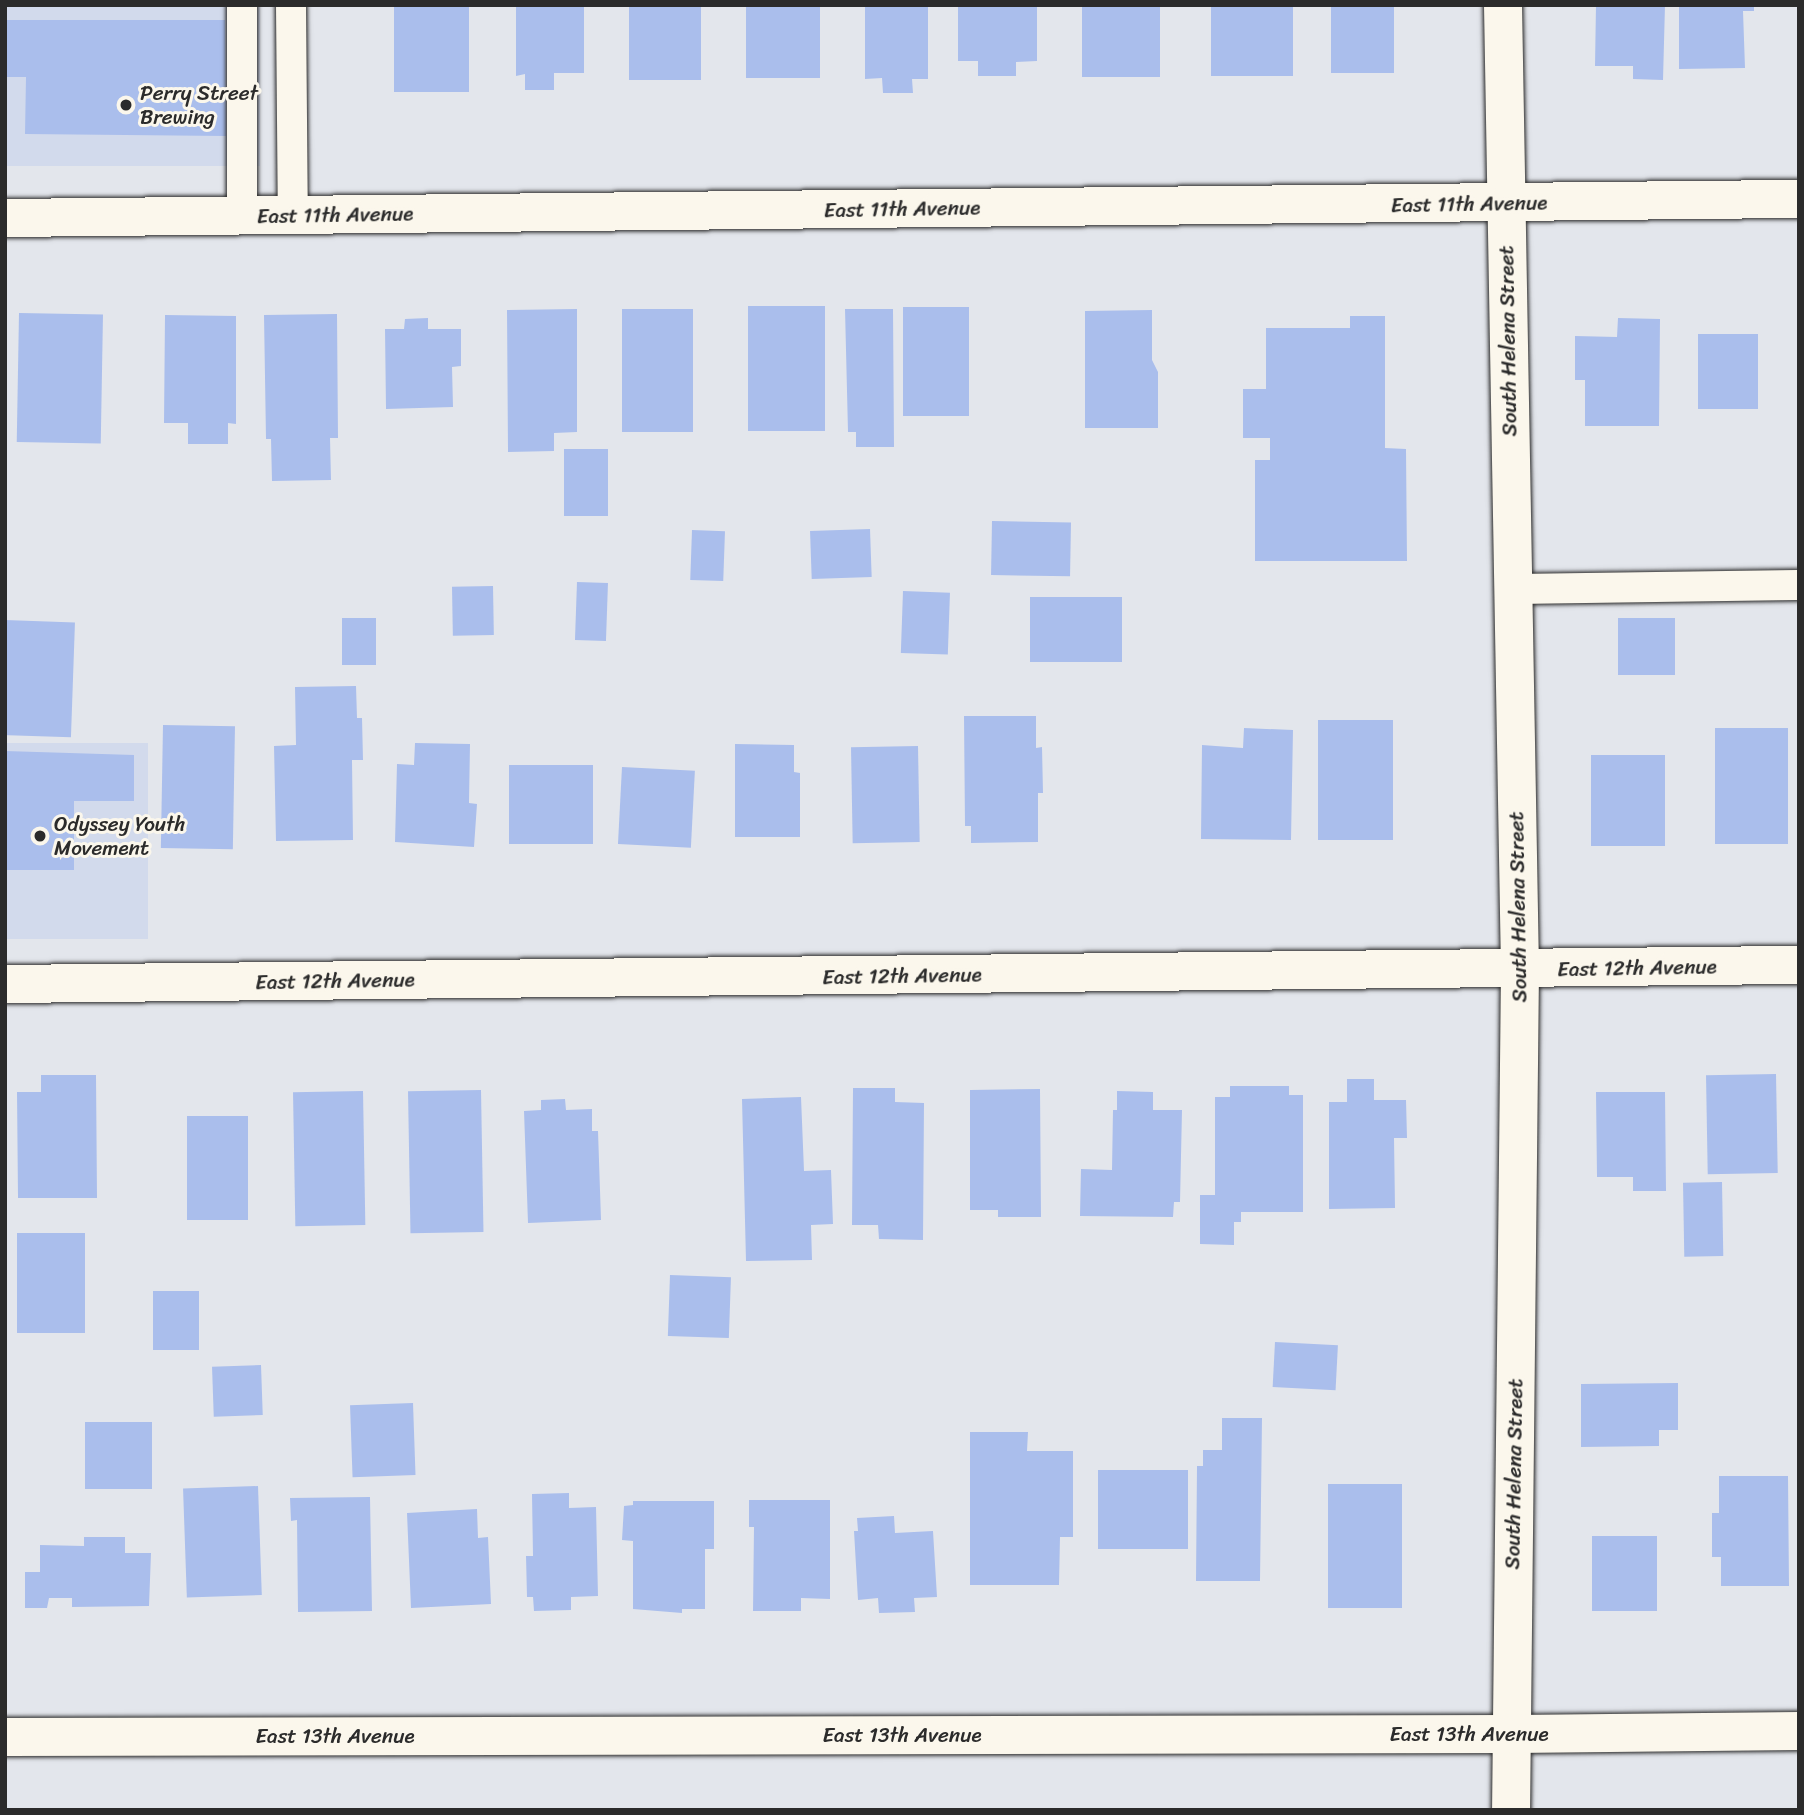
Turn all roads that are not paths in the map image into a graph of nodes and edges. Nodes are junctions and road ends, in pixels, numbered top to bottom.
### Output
1 (242, 5) edge
2 (291, 5) edge
3 (1503, 5) edge
4 (1799, 199) edge
5 (1506, 203) junction
6 (293, 215) junction
7 (242, 216) junction
8 (5, 218) edge
9 (1799, 585) edge
10 (1513, 589) junction
11 (1799, 965) edge
12 (1520, 970) junction
13 (5, 984) edge
14 (1799, 1731) edge
15 (1511, 1734) junction
16 (5, 1737) edge
17 (1511, 1810) edge

1 - 7 lane
2 - 6 lane
3 - 5 street, South Helena Street
4 - 5 street, East 11th Avenue
5 - 6 street, East 11th Avenue
5 - 10 street, South Helena Street
6 - 7 street, East 11th Avenue
7 - 8 street, East 11th Avenue
9 - 10 lane
10 - 12 street, South Helena Street
11 - 12 street, East 12th Avenue
12 - 13 street, East 12th Avenue
12 - 15 street, South Helena Street
14 - 15 street, East 13th Avenue
15 - 16 street, East 13th Avenue
15 - 17 street, South Helena Street

